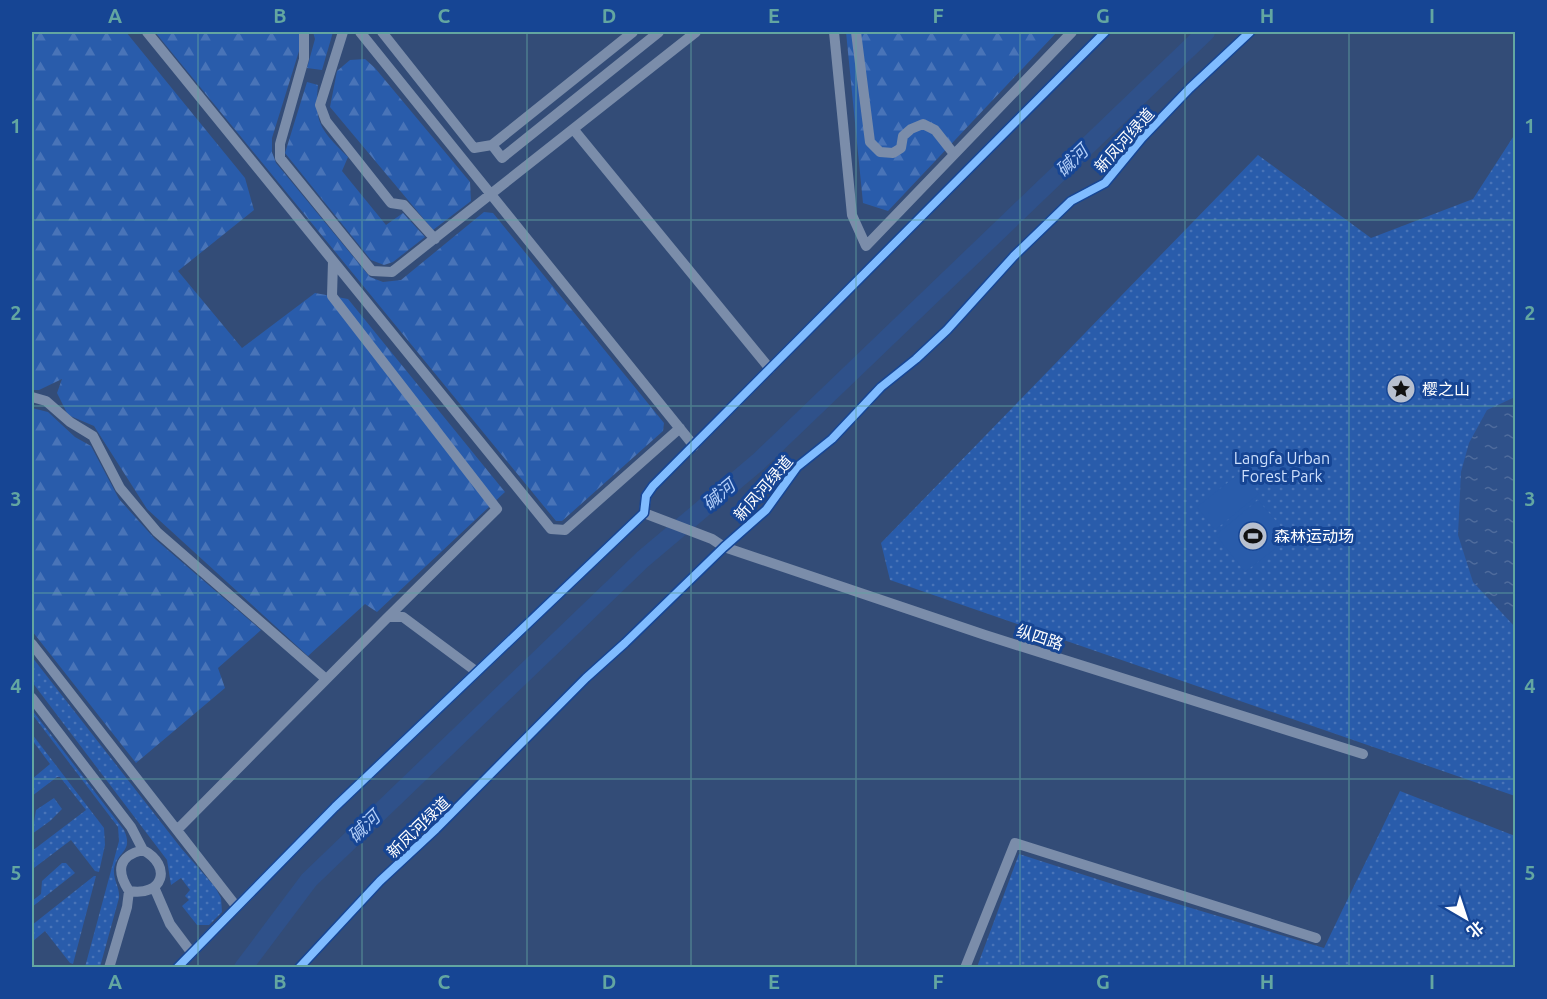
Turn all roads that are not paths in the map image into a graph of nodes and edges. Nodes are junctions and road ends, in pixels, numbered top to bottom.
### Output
1 (147, 32) edge
2 (304, 32) edge
3 (343, 32) edge
4 (360, 32) edge
5 (382, 32) edge
6 (633, 32) edge
7 (659, 32) edge
8 (696, 32) edge
9 (834, 32) edge
10 (856, 32) edge
11 (1072, 32) edge
12 (1105, 32) edge
13 (573, 130) junction
14 (492, 146) junction
15 (954, 154) junction
16 (492, 195) junction
17 (435, 239) junction
18 (333, 261) junction
19 (770, 369) junction
20 (32, 398) edge
21 (680, 429) junction
22 (694, 446) junction
23 (644, 513) junction
24 (388, 617) junction
25 (32, 644) edge
26 (477, 672) junction
27 (326, 679) junction
28 (32, 698) edge
29 (1363, 754) dead end
30 (177, 830) junction
31 (143, 850) junction
32 (154, 887) junction
33 (129, 891) junction
34 (236, 906) junction
35 (1316, 938) dead end
36 (191, 952) junction
37 (109, 968) edge
38 (177, 968) edge
39 (965, 968) edge

1 - 18 street
2 - 17 street
3 - 17 street
4 - 16 street
5 - 14 street
6 - 14 street
7 - 14 street
8 - 13 street
9 - 15 street
10 - 15 street
11 - 15 street
12 - 19 street
13 - 16 street
13 - 19 street
16 - 17 street
16 - 21 street
18 - 21 street
18 - 24 street
19 - 22 street
20 - 27 street
21 - 22 street
22 - 23 street
23 - 26 street
23 - 29 street, 纵四路
24 - 26 street
24 - 27 street
25 - 30 street
26 - 34 street
27 - 30 street
28 - 31 street
30 - 34 street
31 - 32 street
31 - 33 street
32 - 33 street
32 - 36 street
33 - 37 street
34 - 36 street
35 - 39 street
36 - 38 street

